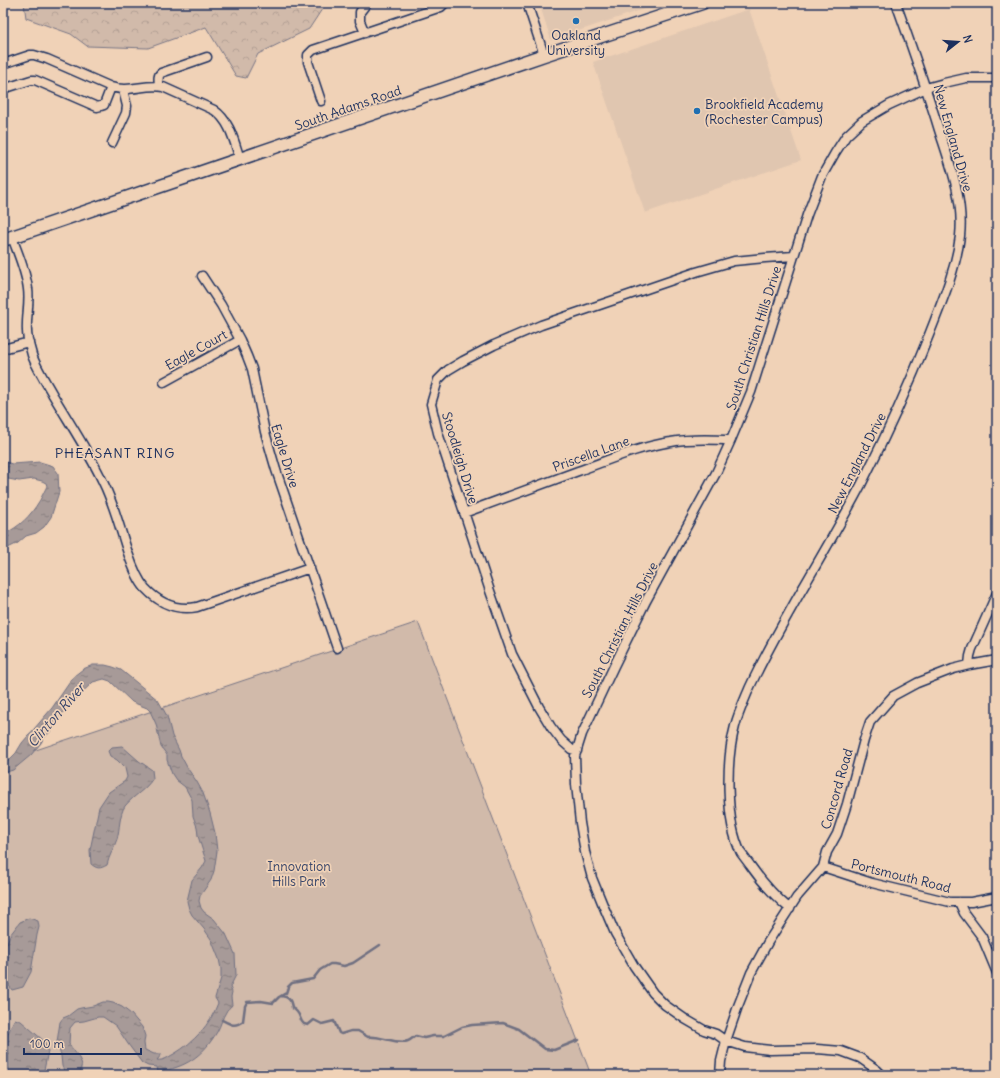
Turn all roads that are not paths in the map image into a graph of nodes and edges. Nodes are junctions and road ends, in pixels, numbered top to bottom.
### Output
1 (368, 3) edge
2 (445, 3) edge
3 (527, 3) edge
4 (702, 3) edge
5 (896, 3) edge
6 (365, 33) junction
7 (544, 54) junction
8 (207, 57) dead end
9 (3, 64) edge
10 (997, 78) edge
11 (159, 86) junction
12 (111, 87) junction
13 (926, 88) junction
14 (3, 89) edge
15 (123, 90) junction
16 (321, 101) dead end
17 (112, 143) dead end
18 (240, 159) junction
19 (6, 238) edge
20 (794, 256) junction
21 (202, 276) dead end
22 (240, 340) junction
23 (29, 342) junction
24 (3, 349) edge
25 (164, 382) dead end
26 (732, 440) junction
27 (464, 512) junction
28 (310, 568) junction
29 (997, 593) edge
30 (337, 648) dead end
31 (997, 660) edge
32 (969, 665) junction
33 (577, 751) junction
34 (823, 868) junction
35 (997, 897) edge
36 (959, 902) junction
37 (790, 909) junction
38 (997, 973) edge
39 (726, 1041) junction
40 (720, 1075) edge
41 (882, 1075) edge

1 - 6 street
2 - 6 street
3 - 7 street
4 - 7 main road, South Adams Road
5 - 13 street, New England Drive
6 - 16 street
7 - 18 main road, South Adams Road
8 - 11 street
9 - 12 street
10 - 13 street, South Christian Hills Drive
11 - 15 street
11 - 18 street
12 - 14 street
12 - 15 street
13 - 20 street, South Christian Hills Drive
13 - 37 street, New England Drive
15 - 17 street
18 - 19 main road, South Adams Road
19 - 23 street
20 - 26 street, South Christian Hills Drive
20 - 27 street, Stoodleigh Drive
21 - 22 street, Eagle Drive
22 - 25 street, Eagle Court
22 - 28 street, Eagle Drive
23 - 24 street
23 - 28 street
26 - 27 street, Priscella Lane
26 - 33 street, South Christian Hills Drive
27 - 33 street, Stoodleigh Drive
28 - 30 street, Eagle Drive
29 - 32 street
31 - 32 street, Concord Road
32 - 34 street, Concord Road
33 - 39 street, South Christian Hills Drive
34 - 36 street, Portsmouth Road
34 - 37 street, Concord Road
35 - 36 street, Portsmouth Road
36 - 38 street
37 - 39 street, Concord Road
39 - 40 street, Concord Road
39 - 41 street, South Christian Hills Drive

